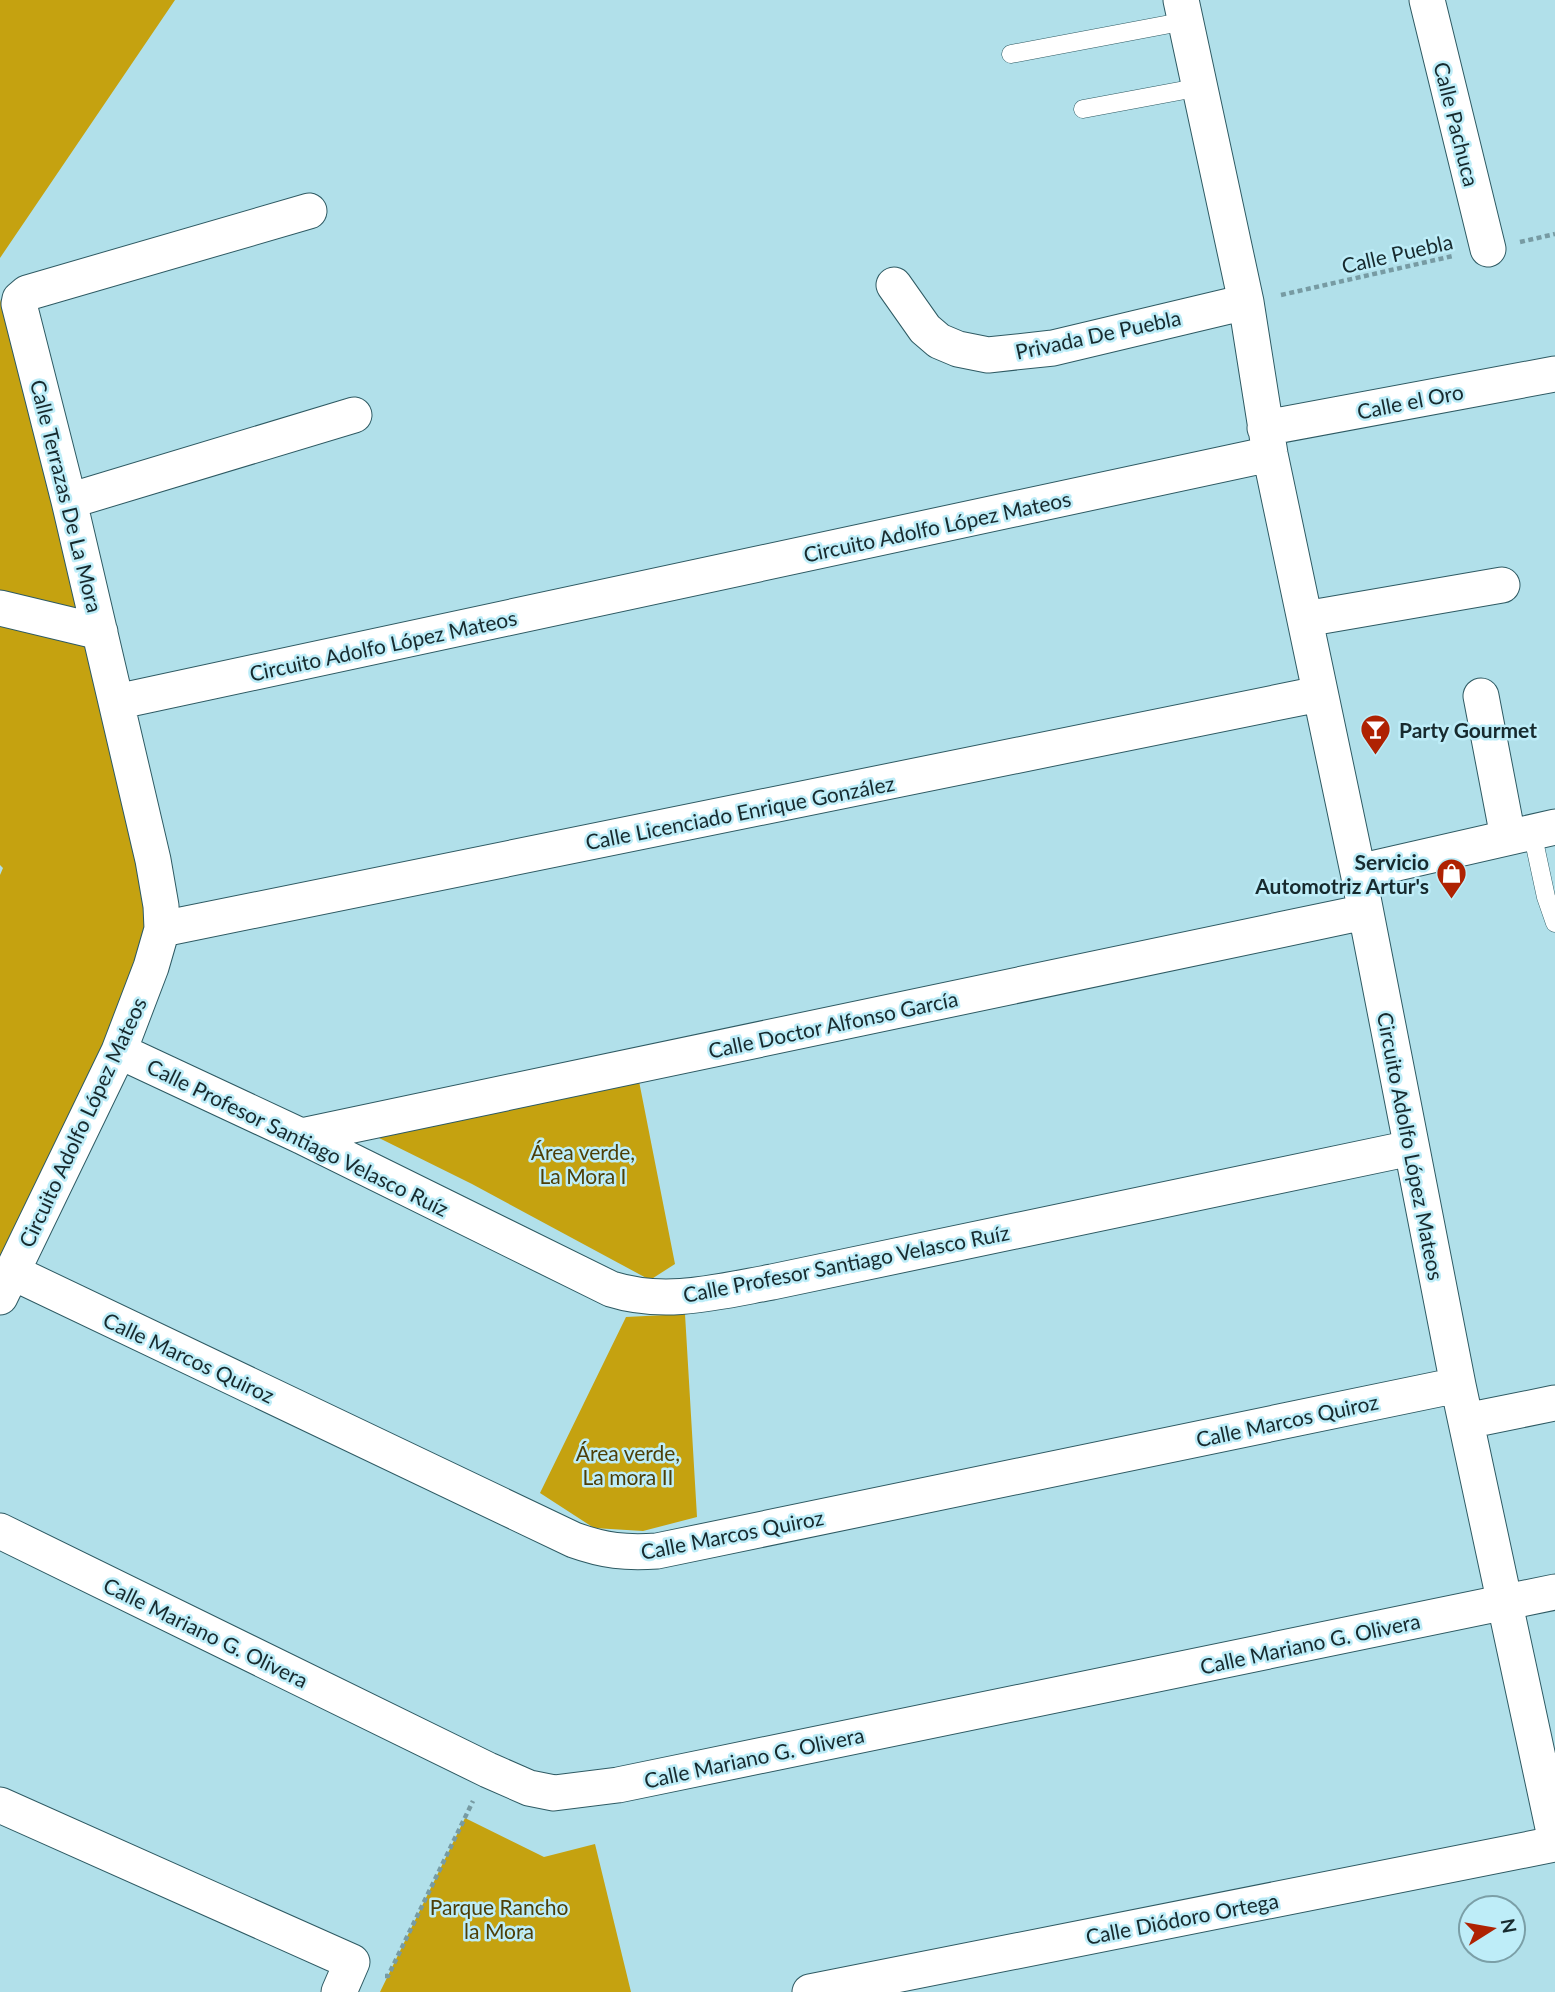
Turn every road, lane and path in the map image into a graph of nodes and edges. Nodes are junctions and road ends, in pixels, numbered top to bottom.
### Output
1 (1427, 0) edge
2 (1183, 11) edge
3 (1011, 54) dead end
4 (1201, 87) junction
5 (1083, 109) dead end
6 (309, 211) dead end
7 (1555, 234) edge
8 (1488, 248) junction
9 (894, 285) dead end
10 (1245, 302) junction
11 (1555, 374) edge
12 (354, 415) dead end
13 (1267, 441) junction
14 (69, 501) junction
15 (1502, 584) dead end
16 (0, 608) edge
17 (1305, 620) junction
18 (100, 632) junction
19 (1319, 694) junction
20 (1481, 695) dead end
21 (116, 702) junction
22 (1532, 832) edge
23 (1357, 873) junction
24 (1365, 912) junction
25 (1555, 923) edge
26 (162, 929) junction
27 (119, 1051) junction
28 (301, 1136) junction
29 (1411, 1148) junction
30 (6, 1285) edge
31 (1458, 1385) junction
32 (1555, 1403) edge
33 (1466, 1421) junction
34 (0, 1531) edge
35 (1555, 1592) edge
36 (1506, 1602) junction
37 (488, 1770) junction
38 (0, 1805) edge
39 (1555, 1837) edge
40 (1555, 1844) edge
41 (346, 1977) edge
42 (810, 1992) edge

1 - 8 street, Calle Pachuca
2 - 3 lane
2 - 4 street, Circuito Adolfo López Mateos
4 - 5 lane
4 - 10 street, Circuito Adolfo López Mateos
6 - 14 street, Calle Terrazas De La Mora
7 - 8 path, Calle Puebla
8 - 10 path, Calle Puebla
9 - 10 street, Privada De Puebla
10 - 13 street, Circuito Adolfo López Mateos
11 - 13 street, Calle el Oro
12 - 14 street
13 - 17 street, Circuito Adolfo López Mateos
13 - 21 street, Circuito Adolfo López Mateos
14 - 18 street, Calle Terrazas De La Mora
15 - 17 street
16 - 18 street
17 - 19 street, Circuito Adolfo López Mateos
18 - 21 street, Calle Terrazas De La Mora
19 - 23 street, Circuito Adolfo López Mateos
19 - 26 street, Calle Licenciado Enrique González
20 - 22 street
21 - 26 street, Circuito Adolfo López Mateos
22 - 23 street
22 - 25 lane
23 - 24 street, Circuito Adolfo López Mateos
24 - 28 street, Calle Doctor Alfonso García
24 - 29 street, Circuito Adolfo López Mateos
26 - 27 street, Circuito Adolfo López Mateos
27 - 28 street, Calle Profesor Santiago Velasco Ruíz
27 - 30 street, Circuito Adolfo López Mateos
28 - 29 street, Calle Profesor Santiago Velasco Ruíz
29 - 31 street, Circuito Adolfo López Mateos
30 - 31 street, Calle Marcos Quiroz
31 - 33 street, Circuito Adolfo López Mateos
32 - 33 street
33 - 36 street, Circuito Adolfo López Mateos
34 - 37 street, Calle Mariano G. Olivera
35 - 36 street, Calle Mariano G. Olivera
36 - 37 street, Calle Mariano G. Olivera
36 - 39 street, Circuito Adolfo López Mateos
37 - 41 path
38 - 41 street
40 - 42 street, Calle Diódoro Ortega

